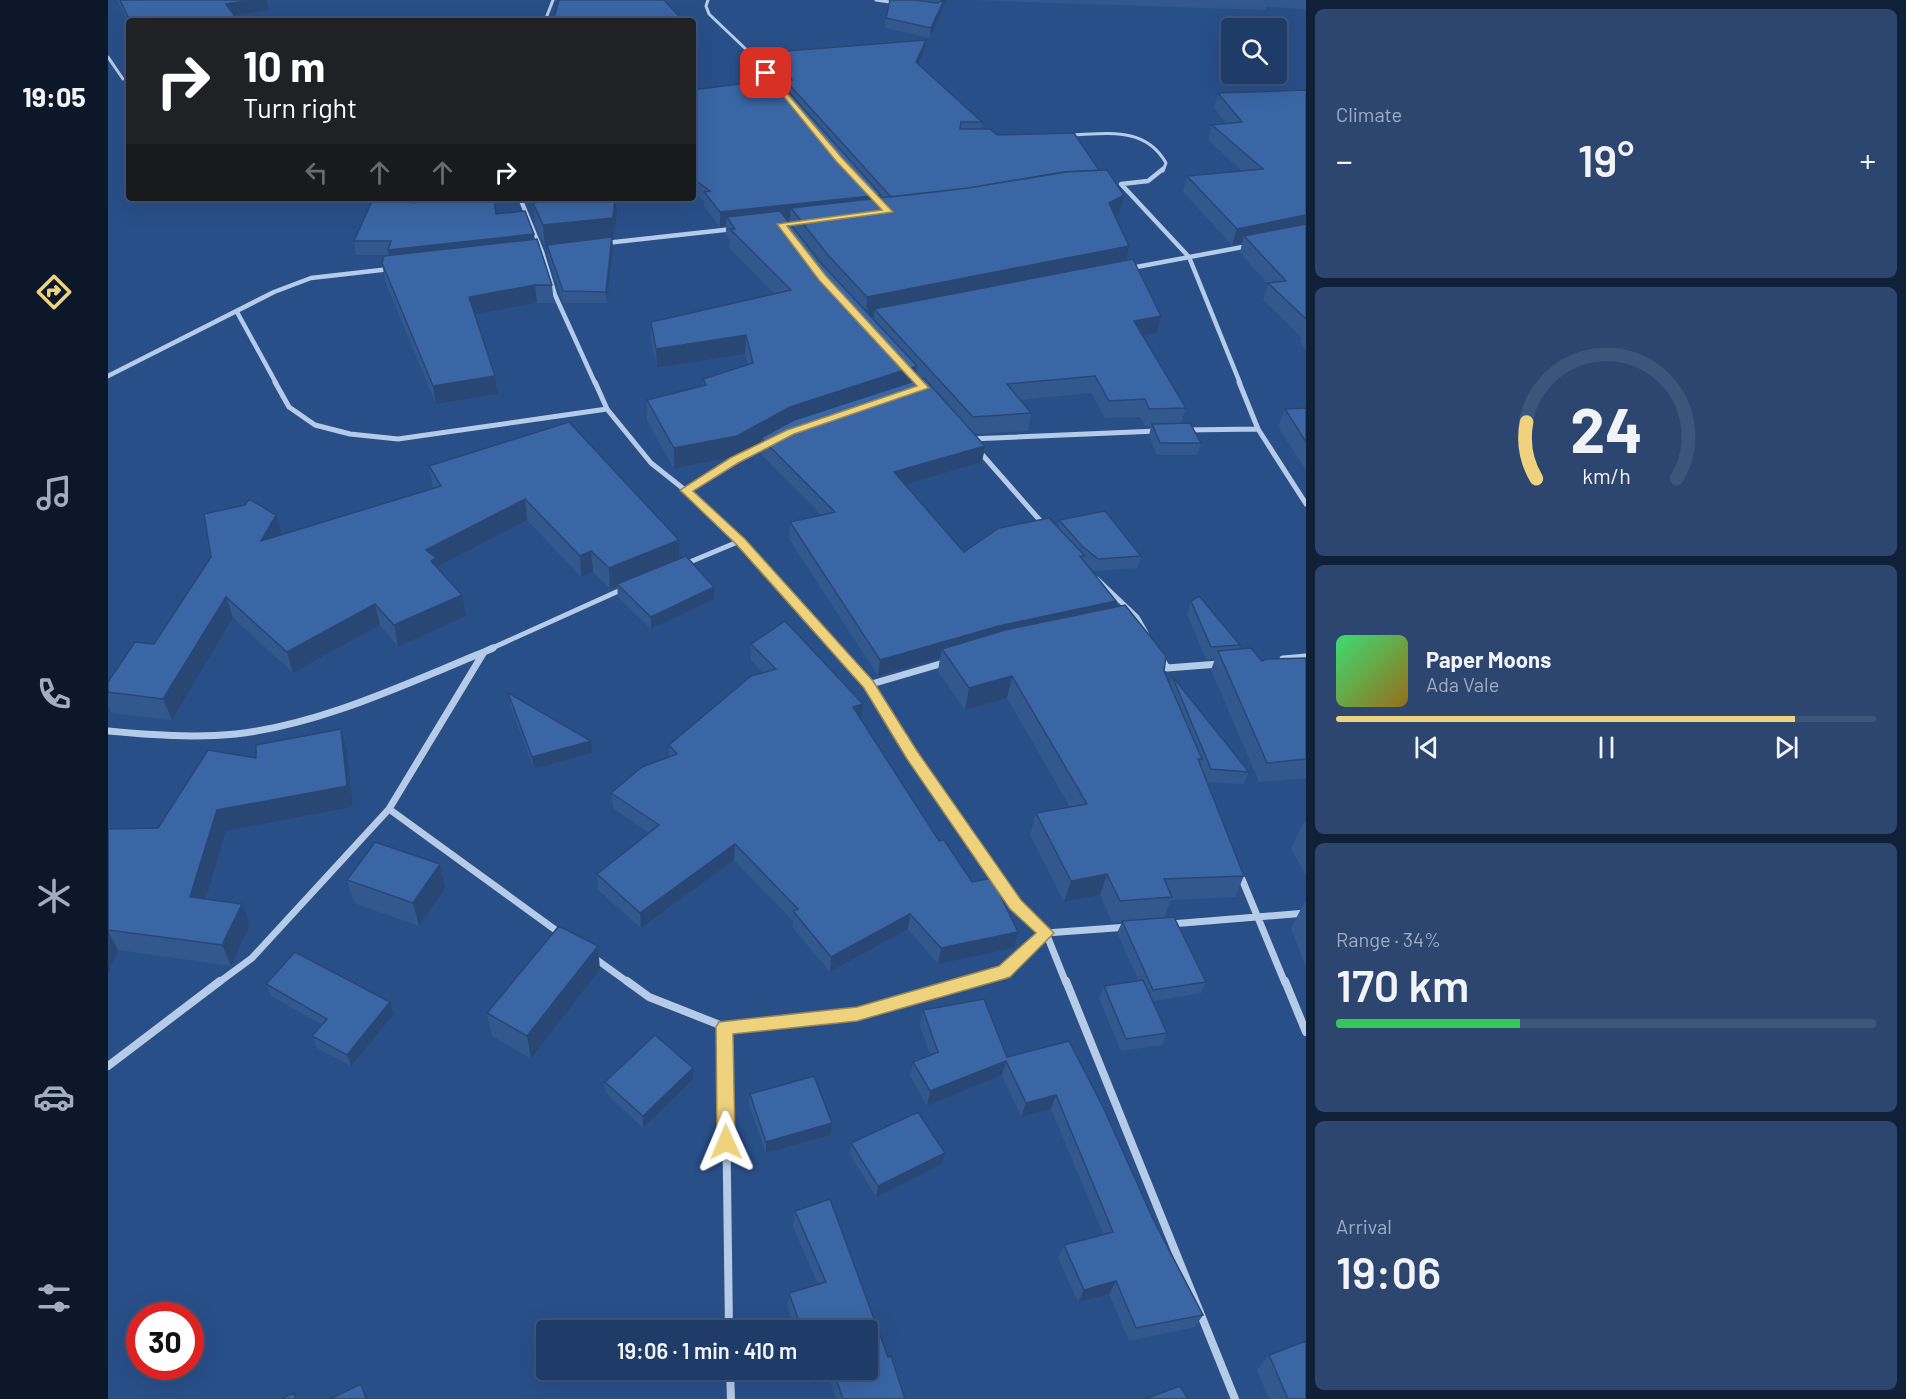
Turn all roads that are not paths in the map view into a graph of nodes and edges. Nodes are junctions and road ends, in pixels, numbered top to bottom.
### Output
1 (553, 0) edge
2 (708, 0) edge
3 (876, 0) edge
4 (907, 4) edge
5 (546, 18) edge
6 (108, 57) edge
7 (123, 79) dead end
8 (781, 91) edge
9 (1062, 135) edge
10 (1121, 184) junction
11 (1109, 185) edge
12 (521, 201) edge
13 (737, 228) edge
14 (599, 243) edge
15 (1259, 244) edge
16 (554, 250) edge
17 (542, 252) junction
18 (531, 254) edge
19 (1189, 257) junction
20 (402, 267) edge
21 (1120, 270) edge
22 (237, 312) junction
23 (108, 376) edge
24 (607, 410) junction
25 (1258, 429) junction
26 (962, 430) edge
27 (1176, 430) edge
28 (1164, 431) edge
29 (969, 439) junction
30 (772, 442) edge
31 (685, 490) junction
32 (1306, 504) edge
33 (1045, 527) edge
34 (740, 541) junction
35 (675, 568) edge
36 (1092, 575) edge
37 (631, 586) edge
38 (1137, 617) junction
39 (1126, 619) edge
40 (1149, 637) edge
41 (484, 652) junction
42 (1306, 657) edge
43 (1161, 658) edge
44 (958, 659) edge
45 (1271, 660) edge
46 (1225, 664) edge
47 (1167, 668) junction
48 (1165, 679) edge
49 (868, 685) junction
50 (108, 731) edge
51 (388, 809) junction
52 (1235, 862) edge
53 (1306, 913) edge
54 (1260, 916) junction
55 (1165, 924) edge
56 (1141, 926) edge
57 (1046, 933) junction
58 (573, 943) edge
59 (582, 950) edge
60 (724, 1027) junction
61 (1306, 1032) edge
62 (108, 1066) edge
63 (729, 1320) edge
64 (730, 1380) edge
65 (731, 1399) edge
66 (1235, 1399) edge

1 - 5 street
2 - 8 street
3 - 4 street
6 - 7 street
9 - 10 street
10 - 11 street
10 - 19 street
12 - 17 street
13 - 14 street
15 - 19 street
16 - 17 street
17 - 18 street
17 - 24 street
19 - 21 street
19 - 25 street
20 - 22 street
22 - 23 street
22 - 24 street
24 - 31 street
25 - 27 street
25 - 32 street
26 - 29 street
28 - 29 street
29 - 33 street
30 - 31 street
31 - 34 street
34 - 35 street
34 - 49 street
36 - 38 street
37 - 41 street
38 - 39 street
38 - 40 street
41 - 50 street
41 - 51 street
42 - 45 street
43 - 47 street
44 - 49 street
46 - 47 street
47 - 48 street
49 - 57 street
51 - 58 street
51 - 62 street
52 - 54 street
53 - 54 street
54 - 55 street
54 - 61 street
56 - 57 street
57 - 60 street
57 - 66 street
59 - 60 street
60 - 63 street
64 - 65 street

